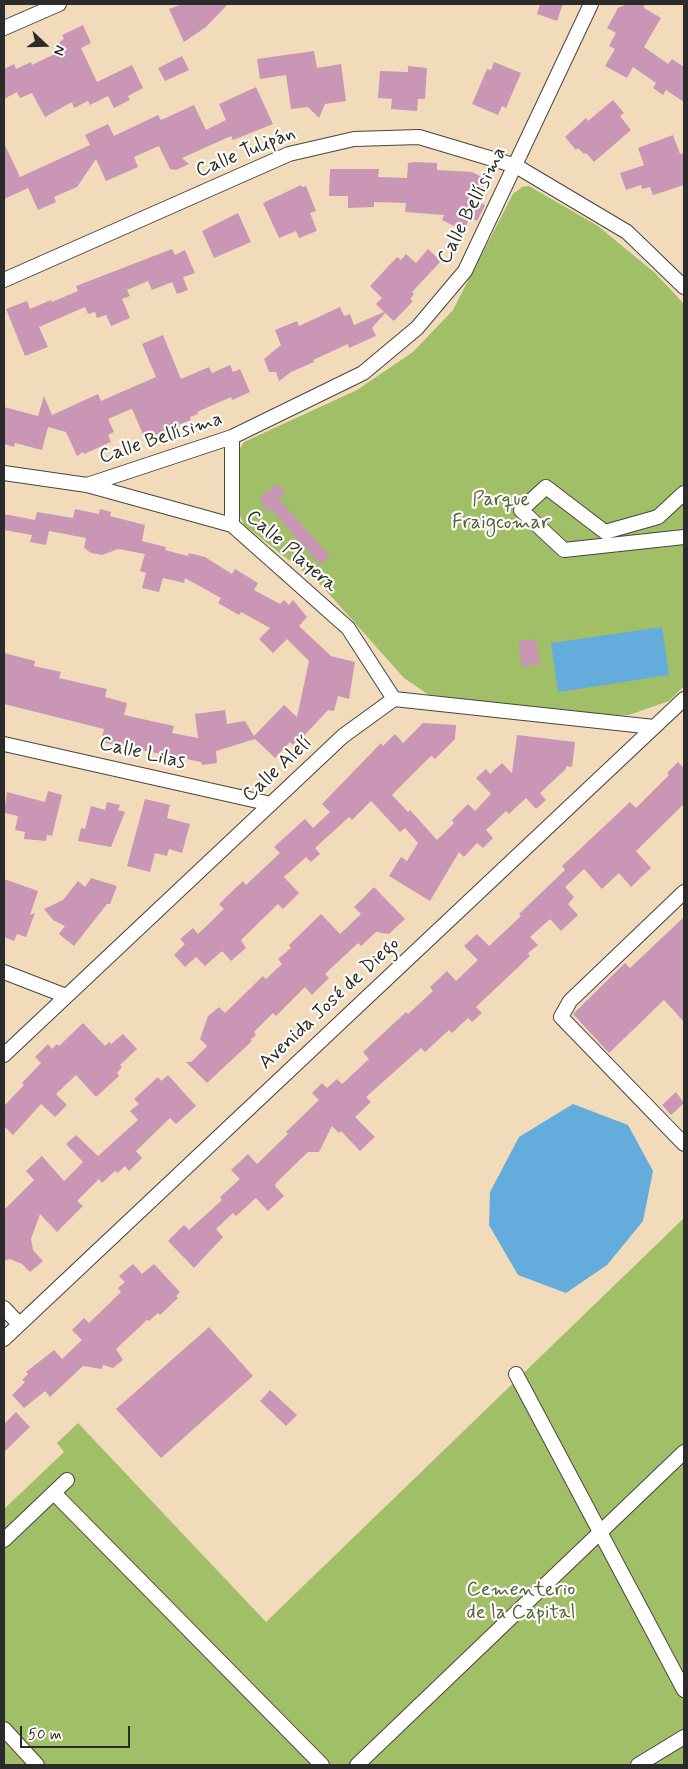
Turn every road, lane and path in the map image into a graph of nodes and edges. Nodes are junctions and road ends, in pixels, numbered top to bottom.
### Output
1 (59, 4) edge
2 (591, 4) edge
3 (4, 28) edge
4 (516, 166) junction
5 (4, 280) edge
6 (684, 287) edge
7 (232, 438) junction
8 (4, 473) edge
9 (88, 485) junction
10 (684, 493) edge
11 (232, 525) junction
12 (684, 536) edge
13 (394, 698) junction
14 (684, 699) edge
15 (654, 727) junction
16 (4, 744) edge
17 (271, 804) junction
18 (684, 892) edge
19 (4, 972) edge
20 (66, 996) junction
21 (4, 1055) edge
22 (684, 1144) edge
23 (4, 1308) edge
24 (19, 1324) junction
25 (4, 1339) edge
26 (516, 1374) dead end
27 (684, 1452) edge
28 (67, 1480) dead end
29 (54, 1493) junction
30 (599, 1532) junction
31 (4, 1540) edge
32 (684, 1690) edge
33 (4, 1729) edge
34 (684, 1737) edge
35 (37, 1765) edge
36 (322, 1765) edge
37 (357, 1765) edge
38 (638, 1765) edge

1 - 3 street
2 - 4 street, Calle Bellísima
4 - 5 street, Calle Tulipán
4 - 6 street, Calle Tulipán
4 - 7 street, Calle Bellísima
7 - 9 street, Calle Bellísima
7 - 11 street
8 - 9 street, Calle Playera
9 - 11 street, Calle Playera
10 - 12 street
11 - 13 street, Calle Playera
13 - 15 street
13 - 17 street, Calle Alelí
14 - 15 street, Avenida José de Diego
15 - 24 street, Avenida José de Diego
16 - 17 street, Calle Lilas
17 - 20 street, Calle Alelí
18 - 22 street
19 - 20 street
20 - 21 street, Calle Alelí
23 - 24 street
24 - 25 street, Avenida José de Diego
26 - 30 street
27 - 30 street
28 - 29 street
29 - 31 street
29 - 36 street
30 - 32 street
30 - 37 street
33 - 35 street
34 - 38 street

